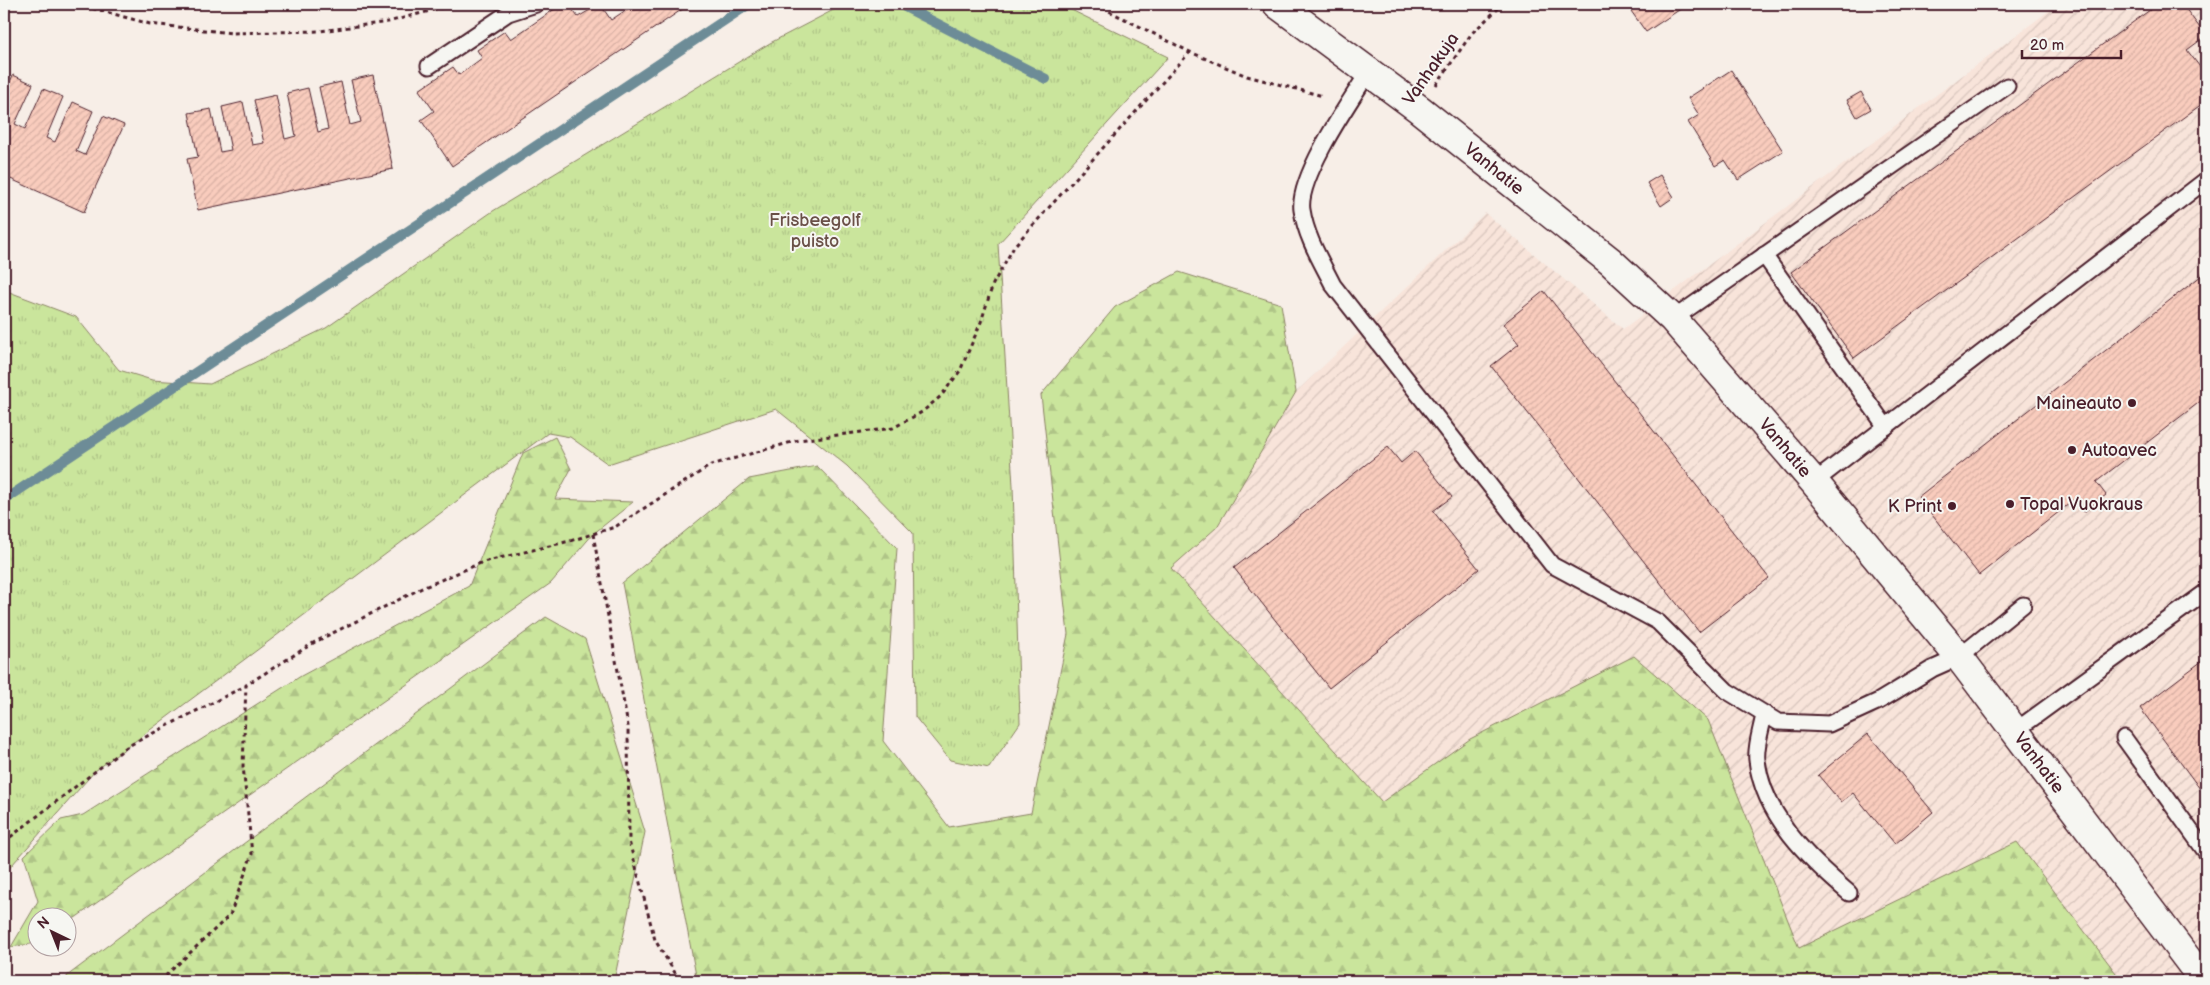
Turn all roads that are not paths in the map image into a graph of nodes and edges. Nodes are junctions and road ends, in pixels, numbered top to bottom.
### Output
1 (536, 4) edge
2 (1277, 4) edge
3 (429, 66) dead end
4 (1368, 73) junction
5 (2007, 86) dead end
6 (2206, 180) edge
7 (1764, 255) junction
8 (1673, 320) junction
9 (1886, 426) junction
10 (1814, 482) junction
11 (2206, 592) edge
12 (2023, 604) dead end
13 (1959, 657) junction
14 (1764, 714) junction
15 (2015, 731) junction
16 (2124, 738) dead end
17 (2206, 852) edge
18 (1849, 893) dead end
19 (2204, 981) edge

1 - 3 lane
2 - 4 street, Vanhatie
4 - 8 street, Vanhatie
4 - 14 lane
5 - 7 lane
6 - 9 lane
7 - 8 lane
7 - 9 lane
8 - 10 street, Vanhatie
9 - 10 lane
10 - 13 street, Vanhatie
11 - 15 lane
12 - 13 lane
13 - 14 lane
13 - 15 street, Vanhatie
14 - 18 lane
15 - 19 street, Vanhatie
16 - 17 lane

